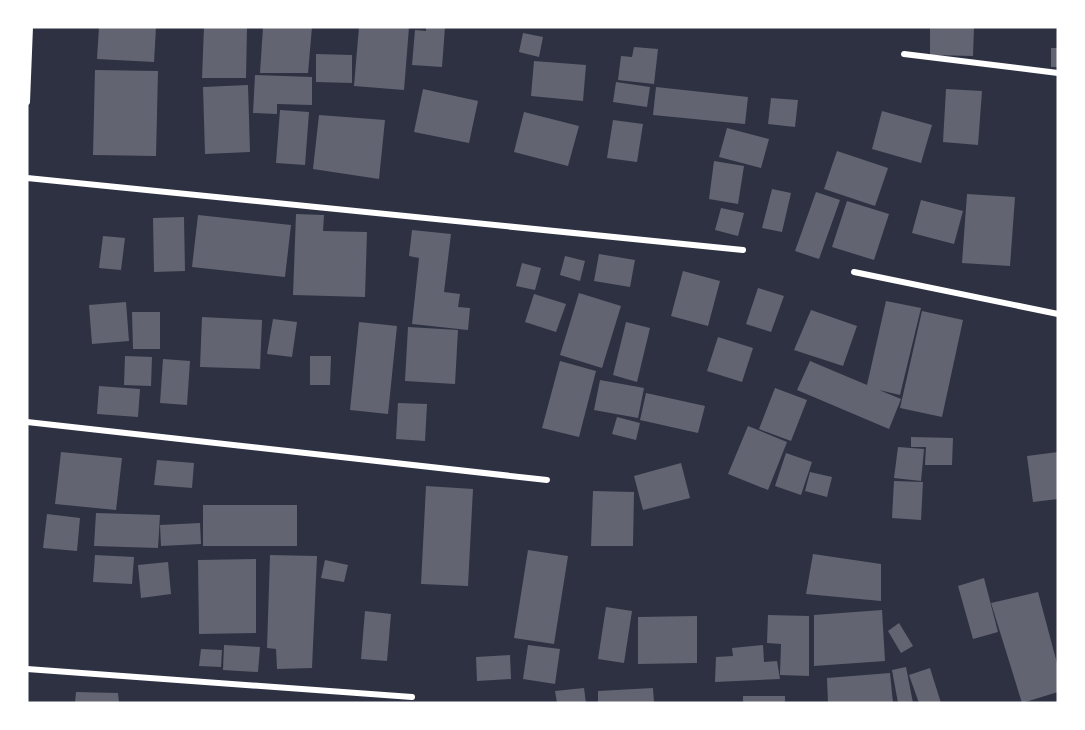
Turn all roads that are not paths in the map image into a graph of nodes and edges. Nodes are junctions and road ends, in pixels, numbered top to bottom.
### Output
1 (30, 27) edge
2 (904, 54) dead end
3 (1058, 73) edge
4 (27, 102) edge
5 (27, 178) edge
6 (743, 250) dead end
7 (854, 272) dead end
8 (1058, 314) edge
9 (27, 422) edge
10 (547, 480) dead end
11 (27, 669) edge
12 (412, 697) dead end

1 - 4 street
2 - 3 street
5 - 6 street
7 - 8 street
9 - 10 street
11 - 12 street

